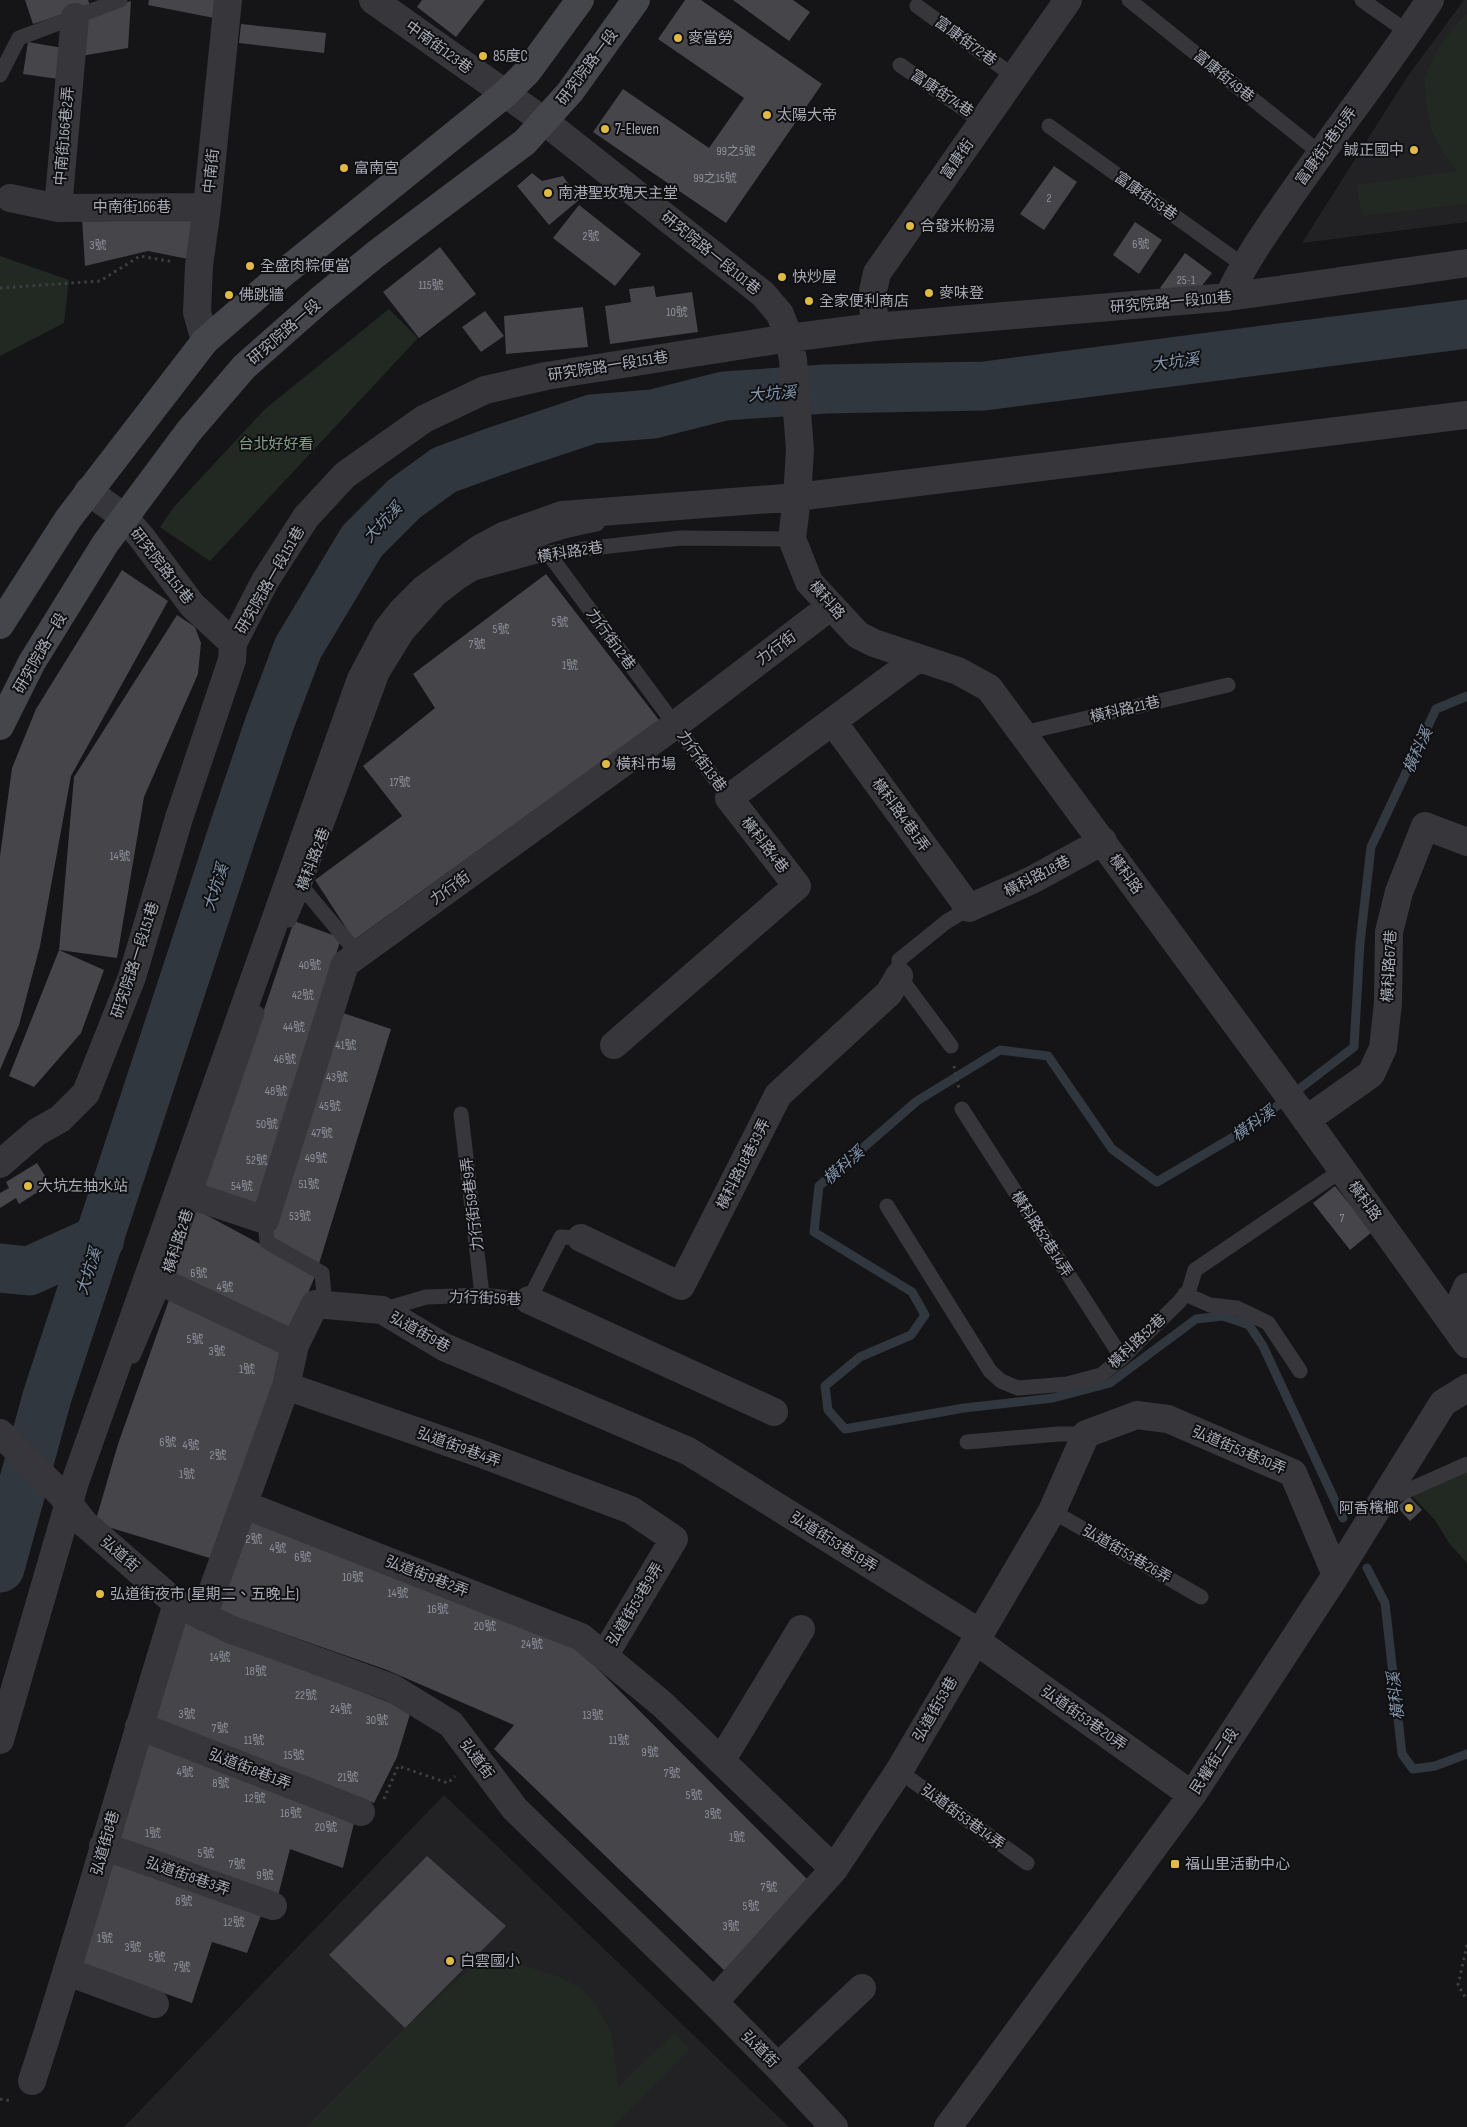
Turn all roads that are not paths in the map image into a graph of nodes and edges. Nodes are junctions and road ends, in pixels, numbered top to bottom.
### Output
1 (120, 0) edge
2 (228, 0) edge
3 (373, 0) edge
4 (580, 0) edge
5 (636, 0) edge
6 (1068, 0) edge
7 (1129, 0) edge
8 (1362, 0) edge
9 (1430, 0) edge
10 (917, 6) dead end
11 (75, 17) junction
12 (1409, 33) junction
13 (900, 65) dead end
14 (0, 75) edge
15 (1015, 77) junction
16 (505, 94) junction
17 (544, 121) junction
18 (983, 122) junction
19 (1049, 126) dead end
20 (1320, 153) junction
21 (10, 198) dead end
22 (207, 207) junction
23 (58, 208) junction
24 (1467, 264) edge
25 (1243, 265) junction
26 (1228, 297) junction
27 (874, 327) junction
28 (205, 341) junction
29 (791, 349) junction
30 (1467, 415) edge
31 (800, 450) joint
32 (88, 491) junction
33 (797, 497) junction
34 (676, 507) junction
35 (124, 518) junction
36 (792, 539) junction
37 (548, 553) junction
38 (474, 573) junction
39 (831, 606) junction
40 (0, 625) edge
41 (233, 643) junction
42 (918, 658) junction
43 (1228, 685) dead end
44 (832, 722) junction
45 (675, 725) junction
46 (0, 726) edge
47 (1023, 733) junction
48 (729, 798) junction
49 (1103, 841) junction
50 (1467, 842) edge
51 (303, 888) junction
52 (969, 908) junction
53 (358, 954) junction
54 (899, 976) junction
55 (614, 1044) dead end
56 (951, 1046) road end
57 (962, 1110) road end
58 (461, 1114) dead end
59 (1303, 1116) junction
60 (0, 1164) edge
61 (1342, 1170) junction
62 (193, 1196) junction
63 (887, 1206) dead end
64 (265, 1220) junction
65 (580, 1238) joint
66 (164, 1283) junction
67 (1467, 1287) edge
68 (1185, 1294) junction
69 (482, 1295) junction
70 (530, 1300) junction
71 (325, 1305) junction
72 (382, 1310) junction
73 (1460, 1333) edge
74 (295, 1345) junction
75 (1122, 1358) junction
76 (1300, 1371) dead end
77 (286, 1386) junction
78 (1467, 1388) edge
79 (774, 1412) dead end
80 (0, 1433) edge
81 (1086, 1434) junction
82 (967, 1442) dead end
83 (688, 1451) joint
84 (1467, 1464) edge
85 (78, 1473) junction
86 (62, 1496) junction
87 (1380, 1503) junction
88 (245, 1505) junction
89 (631, 1510) joint
90 (1052, 1511) junction
91 (1336, 1575) junction
92 (1201, 1597) dead end
93 (177, 1604) junction
94 (203, 1617) junction
95 (801, 1629) dead end
96 (977, 1637) junction
97 (604, 1656) junction
98 (139, 1726) junction
99 (0, 1740) edge
100 (721, 1761) junction
101 (898, 1771) junction
102 (1192, 1795) junction
103 (361, 1812) road end
104 (104, 1846) junction
105 (1027, 1863) dead end
106 (834, 1869) junction
107 (273, 1906) dead end
108 (68, 1972) junction
109 (862, 1988) dead end
110 (714, 2002) junction
111 (155, 2004) dead end
112 (778, 2067) junction
113 (32, 2082) dead end
114 (834, 2127) edge
115 (948, 2127) edge

1 - 11 lane
2 - 22 street, 中南街
3 - 16 street, 中南街123巷
4 - 16 main road
5 - 17 main road, 研究院路一段
6 - 15 street, 富康街
7 - 20 lane, 富康街49巷
8 - 12 lane
9 - 12 street, 富康街1巷16弄
10 - 15 lane, 富康街72巷
11 - 14 lane
11 - 23 street, 中南街166巷2弄
12 - 20 street, 富康街1巷16弄
13 - 18 lane, 富康街74巷
15 - 18 street, 富康街
16 - 17 street, 研究院路一段101巷
16 - 28 main road
17 - 29 street, 研究院路一段101巷
17 - 35 main road, 研究院路一段
18 - 27 street, 富康街
19 - 25 lane, 富康街53巷
20 - 25 street, 富康街1巷16弄
21 - 23 street, 中南街166巷2弄
22 - 23 street, 中南街166巷
22 - 28 street, 中南街
24 - 26 street, 研究院路一段101巷
25 - 26 street, 富康街1巷16弄
26 - 27 street, 研究院路一段101巷
27 - 29 street, 研究院路一段151巷
28 - 32 main road
29 - 31 street, 研究院路一段101巷
29 - 41 street, 研究院路一段151巷
30 - 33 street
31 - 33 street, 橫科路
32 - 35 street, 研究院路151巷
32 - 40 main road
33 - 34 street
33 - 36 street, 橫科路
34 - 38 lane
34 - 85 street
35 - 41 street, 研究院路151巷
35 - 46 main road, 研究院路一段
36 - 37 lane, 橫科路2巷
36 - 39 street, 橫科路
37 - 38 lane, 橫科路2巷
37 - 45 lane, 力行街12巷
38 - 51 lane, 橫科路2巷
39 - 42 street, 橫科路
39 - 45 street, 力行街
41 - 60 street, 研究院路一段151巷
42 - 44 street
42 - 47 street, 橫科路
43 - 47 lane, 橫科路21巷
44 - 48 street
44 - 52 street, 橫科路4巷1弄
45 - 48 lane, 力行街13巷
45 - 53 street, 力行街
47 - 49 street, 橫科路
48 - 55 street, 橫科路4巷
49 - 52 street, 橫科路18巷
49 - 59 street, 橫科路
50 - 59 street, 橫科路67巷
51 - 53 lane
51 - 62 lane, 橫科路2巷
52 - 54 lane
53 - 64 street, 力行街
54 - 56 lane
54 - 65 street, 橫科路18巷33弄
57 - 75 lane, 橫科路52巷14弄
58 - 69 lane, 力行街59巷9弄
59 - 61 street, 橫科路
61 - 68 lane, 橫科路52巷
61 - 73 street, 橫科路
62 - 64 street
62 - 66 lane, 橫科路2巷
63 - 75 lane, 橫科路52巷
64 - 71 lane
65 - 70 lane, 力行街59巷
66 - 74 street
66 - 85 lane, 橫科路2巷
67 - 73 street
68 - 75 lane, 橫科路52巷
68 - 76 lane
69 - 70 lane, 力行街59巷
69 - 72 lane, 力行街59巷
70 - 79 street
71 - 72 street, 弘道街9巷
71 - 74 street
72 - 83 street, 弘道街9巷
74 - 77 street
77 - 88 street
77 - 89 street, 弘道街9巷4弄
78 - 87 street, 民權街二段
80 - 86 street, 弘道街
81 - 82 lane
81 - 90 street, 弘道街53巷
81 - 91 street, 弘道街53巷30弄
83 - 96 street, 弘道街53巷19弄
84 - 87 lane
85 - 86 street
86 - 93 street, 弘道街
86 - 99 street
87 - 91 street, 民權街二段
88 - 94 street
88 - 97 street, 弘道街9巷2弄
89 - 97 street, 弘道街53巷9弄
90 - 92 lane, 弘道街53巷26弄
90 - 96 street, 弘道街53巷
91 - 102 street, 民權街二段
93 - 94 street, 弘道街
93 - 98 street, 弘道街8巷
94 - 110 street, 弘道街
95 - 100 street
96 - 101 street, 弘道街53巷
96 - 102 street, 弘道街53巷20弄
97 - 100 street, 弘道街53巷9弄
98 - 103 street, 弘道街8巷1弄
98 - 104 street, 弘道街8巷
100 - 106 street, 弘道街53巷9弄
101 - 105 lane, 弘道街53巷14弄
101 - 106 street, 弘道街53巷
102 - 115 street, 民權街二段
104 - 107 street, 弘道街8巷3弄
104 - 108 street, 弘道街8巷
106 - 110 street, 弘道街53巷
108 - 111 street
108 - 113 street, 弘道街8巷
109 - 112 street
110 - 112 street, 弘道街
112 - 114 street, 弘道街

